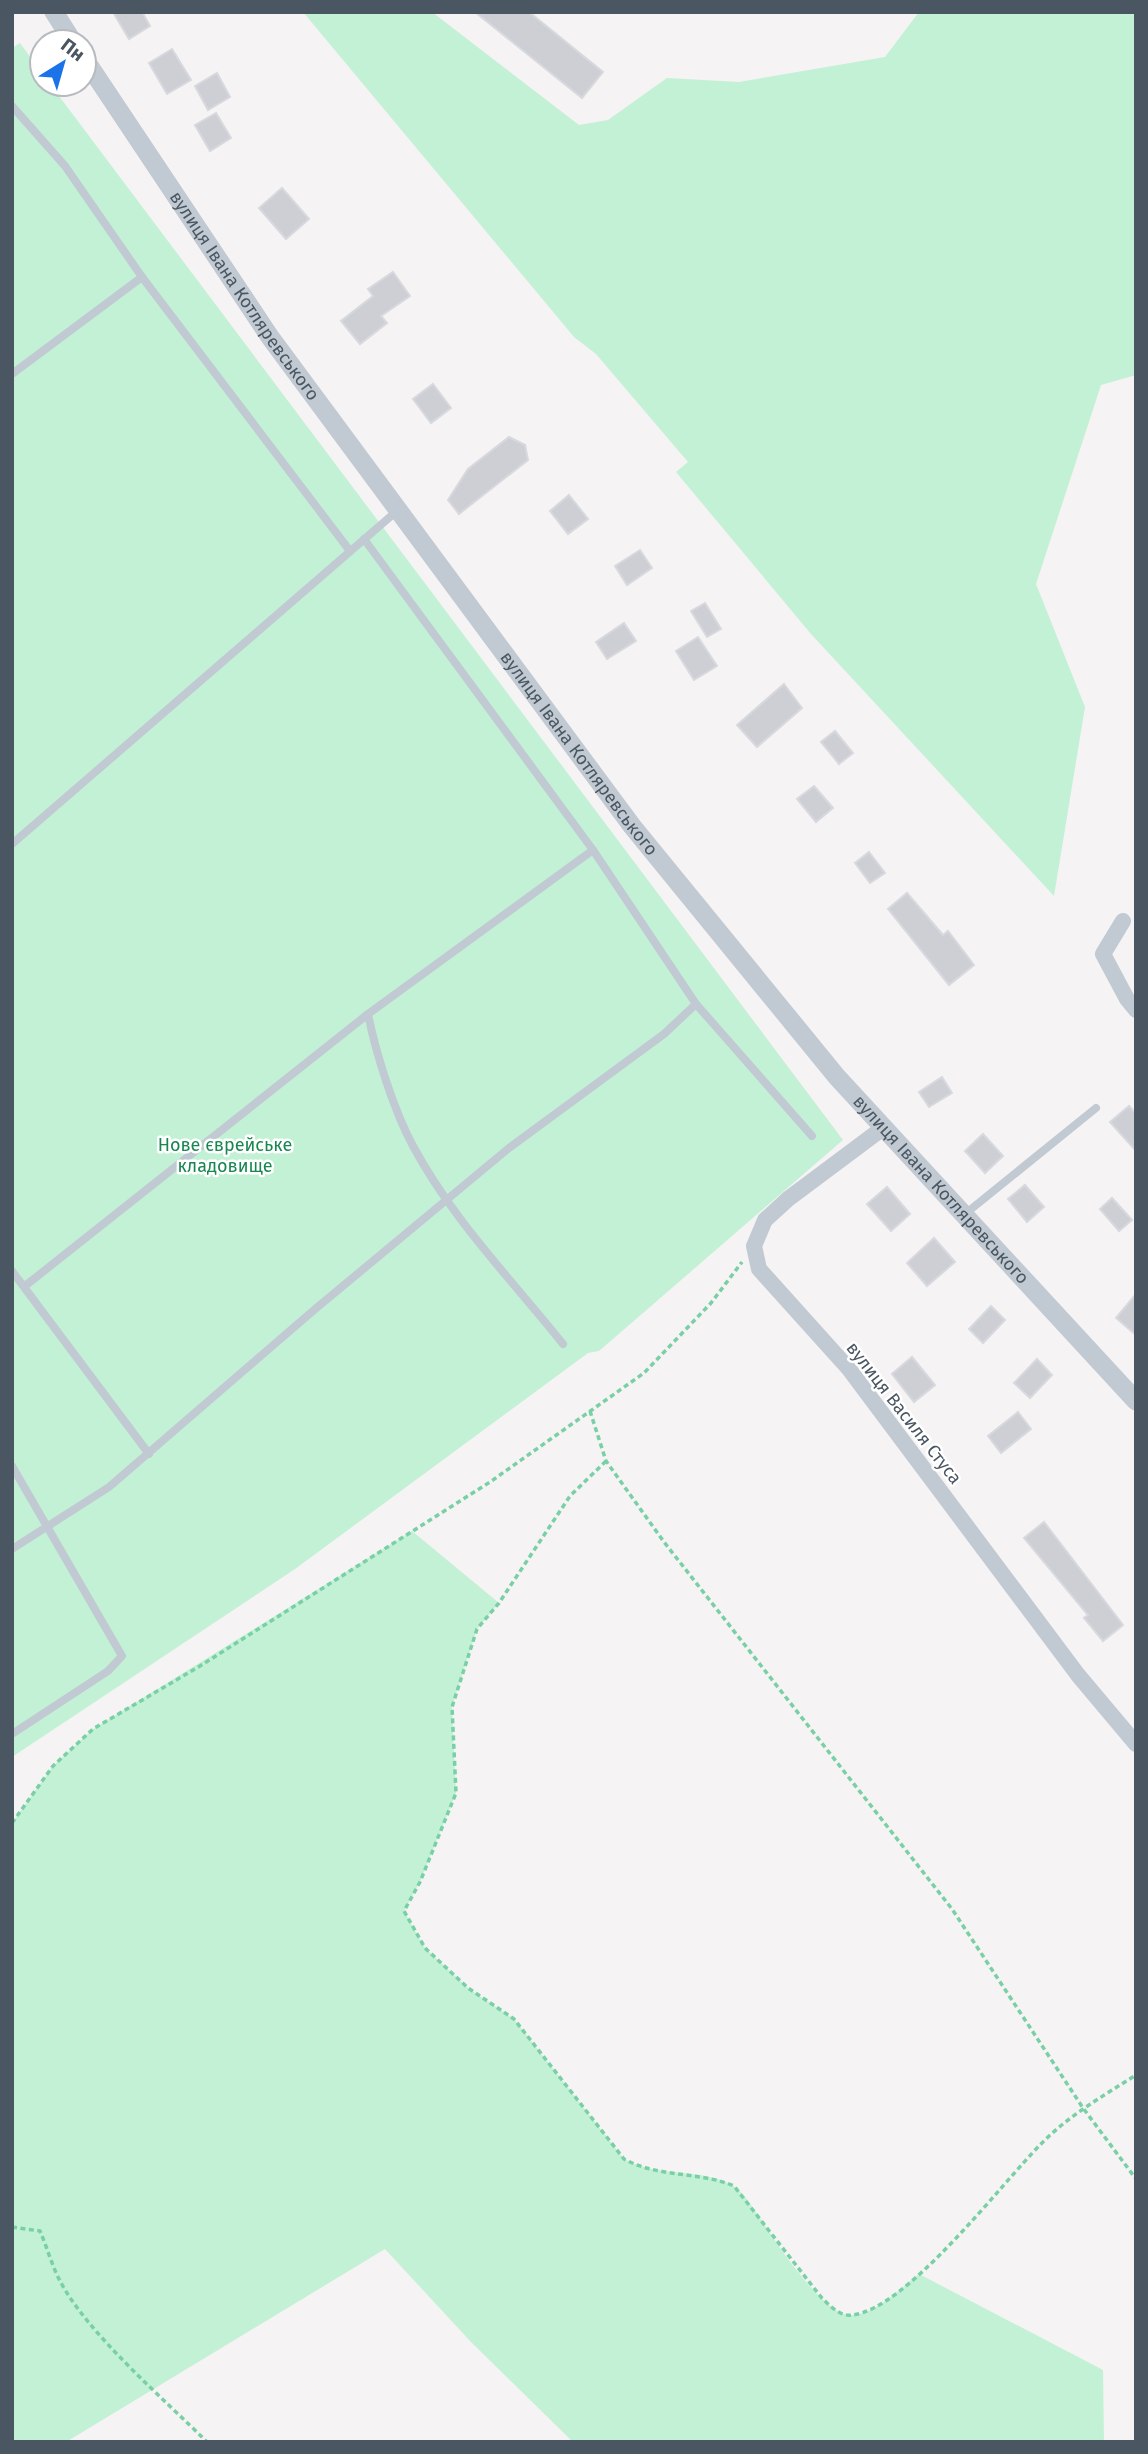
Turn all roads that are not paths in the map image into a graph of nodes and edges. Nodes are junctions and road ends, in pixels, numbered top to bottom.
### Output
1 (54, 12) edge
2 (65, 28) edge
3 (98, 79) edge
4 (12, 106) edge
5 (142, 276) junction
6 (12, 374) edge
7 (398, 510) junction
8 (364, 539) junction
9 (350, 551) junction
10 (12, 844) edge
11 (593, 850) junction
12 (1123, 921) dead end
13 (696, 1004) junction
14 (1136, 1010) edge
15 (368, 1014) junction
16 (1096, 1108) dead end
17 (883, 1128) junction
18 (812, 1136) dead end
19 (447, 1200) junction
20 (964, 1216) junction
21 (12, 1271) edge
22 (25, 1286) junction
23 (563, 1344) dead end
24 (1136, 1401) edge
25 (149, 1454) junction
26 (12, 1466) edge
27 (47, 1525) junction
28 (12, 1549) edge
29 (12, 1734) edge
30 (1136, 1744) edge

1 - 2 street
3 - 7 street, вулиця Івана Котляревського
4 - 5 lane
5 - 6 lane
5 - 9 lane
7 - 8 lane
7 - 17 street, вулиця Івана Котляревського
8 - 9 lane
8 - 11 lane
9 - 10 lane
11 - 13 lane
11 - 15 lane
12 - 14 street
13 - 18 lane
13 - 19 lane
15 - 19 lane
15 - 22 lane
16 - 20 lane
17 - 20 street, вулиця Івана Котляревського
17 - 30 street, вулиця Василя Стуса
19 - 23 lane
19 - 25 lane
20 - 24 street, вулиця Івана Котляревського
21 - 22 lane
22 - 25 lane
25 - 27 lane
26 - 27 lane
27 - 28 lane
27 - 29 lane

